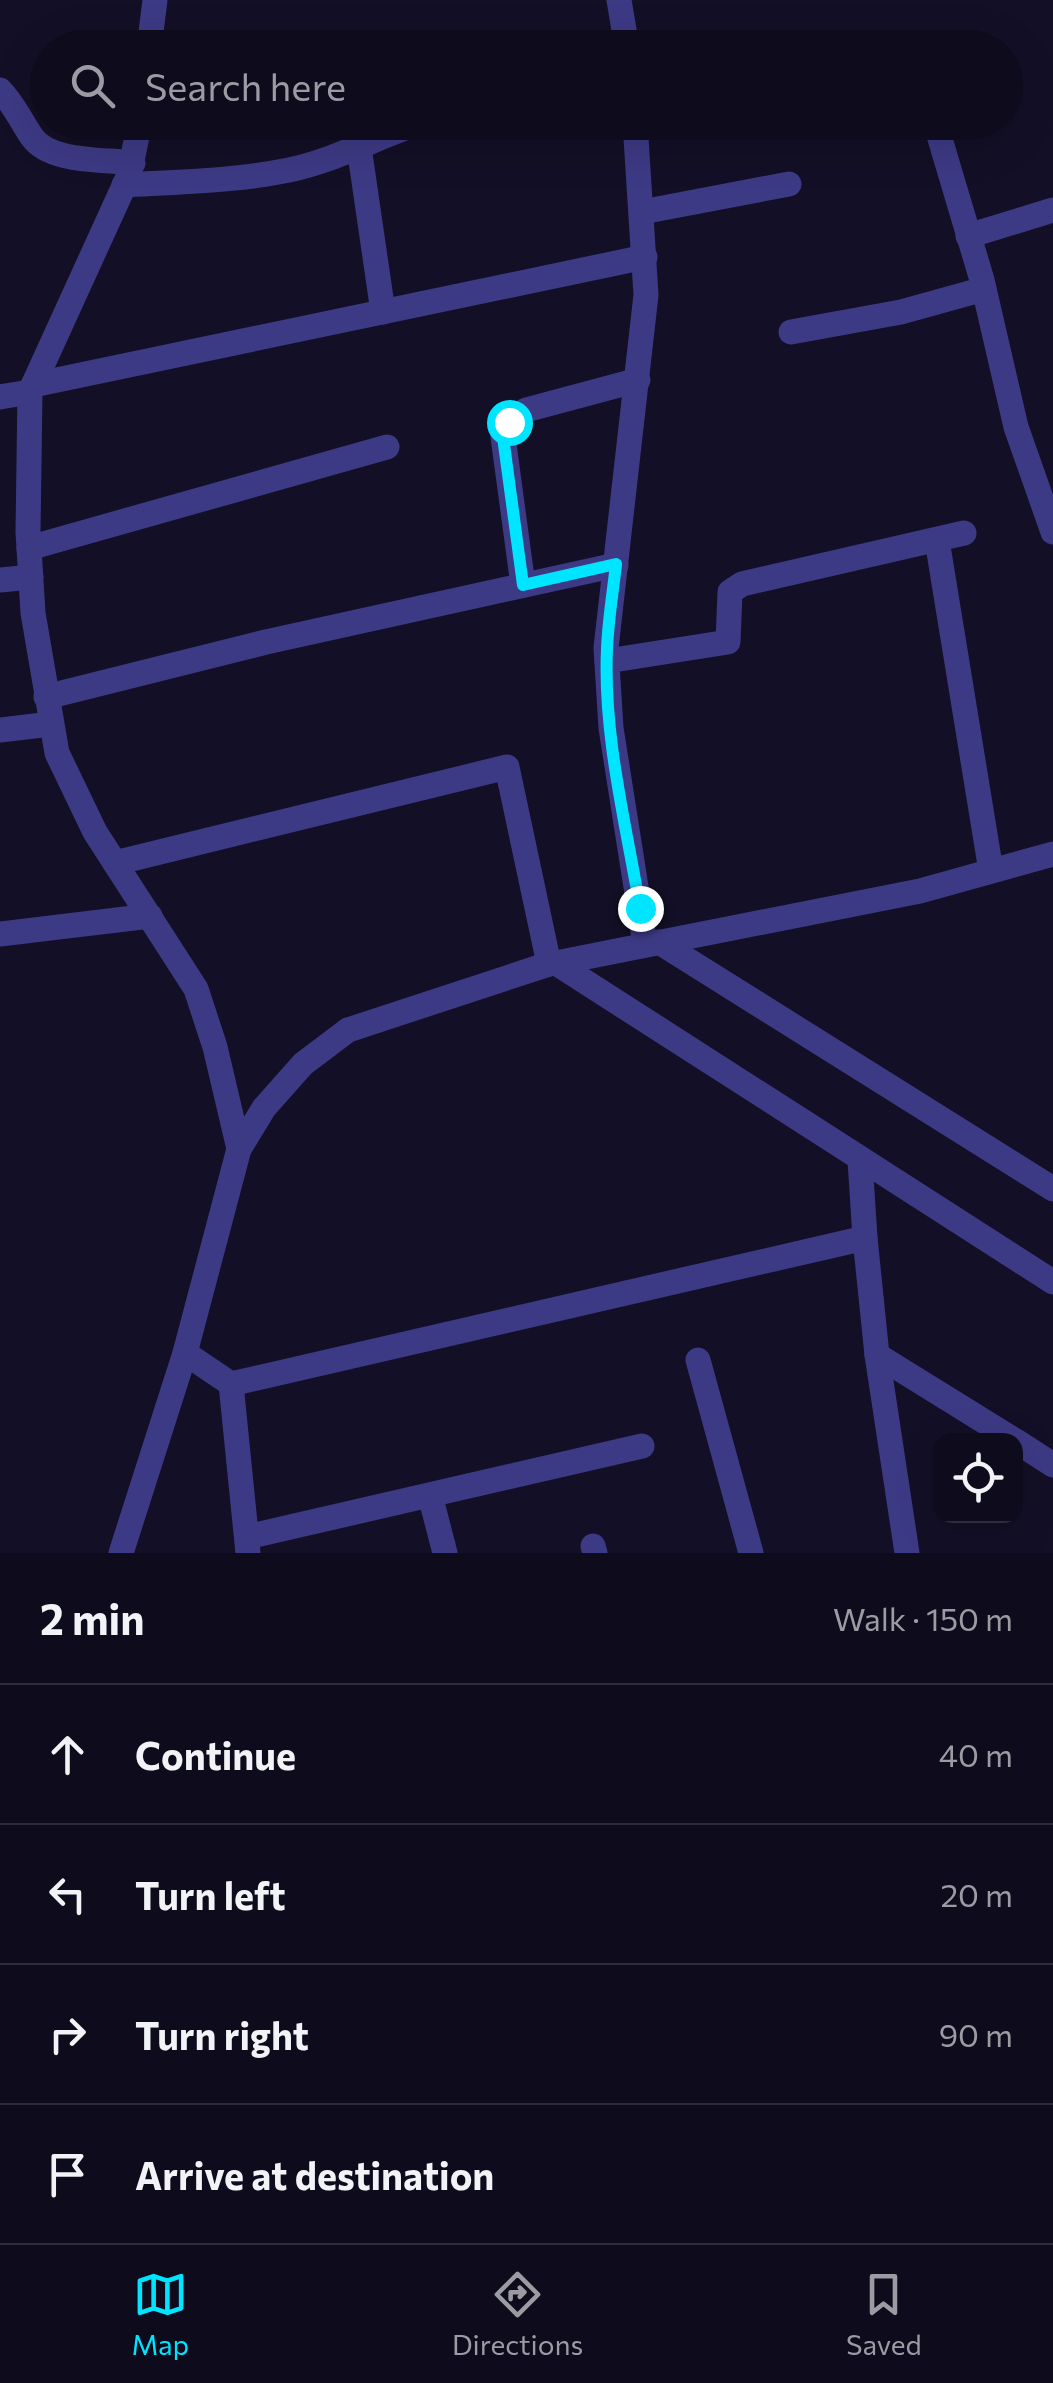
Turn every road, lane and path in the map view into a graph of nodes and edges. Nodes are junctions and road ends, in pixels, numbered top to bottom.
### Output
1 (155, 0) edge
2 (618, 0) edge
3 (151, 30) edge
4 (624, 30) edge
5 (0, 90) edge
6 (30, 134) edge
7 (33, 140) edge
8 (136, 140) edge
9 (376, 140) edge
10 (636, 140) edge
11 (940, 140) edge
12 (358, 147) junction
13 (128, 174) junction
14 (789, 184) dead end
15 (1053, 210) edge
16 (642, 212) junction
17 (968, 236) junction
18 (645, 257) junction
19 (984, 290) junction
20 (383, 312) junction
21 (791, 332) dead end
22 (638, 380) junction
23 (32, 388) junction
24 (0, 397) edge
25 (388, 447) dead end
26 (1053, 532) edge
27 (964, 533) dead end
28 (937, 540) junction
29 (29, 548) junction
30 (616, 564) junction
31 (30, 577) junction
32 (0, 580) edge
33 (523, 585) junction
34 (607, 661) junction
35 (46, 697) junction
36 (51, 724) junction
37 (0, 730) edge
38 (1053, 854) edge
39 (115, 863) junction
40 (991, 871) junction
41 (150, 916) junction
42 (0, 934) edge
43 (652, 943) junction
44 (553, 964) junction
45 (239, 1149) junction
46 (860, 1160) junction
47 (1053, 1189) edge
48 (865, 1238) junction
49 (1053, 1282) edge
50 (184, 1353) junction
51 (877, 1355) junction
52 (698, 1360) dead end
53 (231, 1384) junction
54 (1002, 1433) edge
55 (642, 1446) dead end
56 (1023, 1446) edge
57 (1053, 1465) edge
58 (430, 1495) junction
59 (247, 1545) edge
60 (121, 1553) edge
61 (445, 1553) edge
62 (751, 1553) edge
63 (906, 1553) edge

1 - 3 street
2 - 4 street
5 - 6 street
7 - 13 street
8 - 13 street
9 - 12 street
10 - 16 street
11 - 17 street
12 - 13 street
12 - 20 street
13 - 23 street
14 - 16 street
15 - 17 street
16 - 18 street
17 - 19 street
18 - 20 street
18 - 22 street
19 - 21 street
19 - 26 street
20 - 23 street
22 - 30 street
22 - 33 street
23 - 24 street
23 - 29 street
25 - 29 street
27 - 28 street
28 - 34 street
28 - 40 street
29 - 31 street
30 - 33 street
30 - 34 street
31 - 32 street
31 - 35 street
33 - 35 street
34 - 43 street
35 - 36 street
36 - 37 street
36 - 39 street
38 - 40 street
39 - 41 street
39 - 44 street
40 - 43 street
41 - 42 street
41 - 45 street
43 - 44 street
43 - 47 street
44 - 45 street
44 - 46 street
45 - 50 street
46 - 48 street
46 - 49 street
48 - 51 street
48 - 53 street
50 - 53 street
50 - 60 street
51 - 54 street
51 - 63 street
52 - 62 street
53 - 59 street
55 - 58 street
56 - 57 street
58 - 59 street
58 - 61 street

